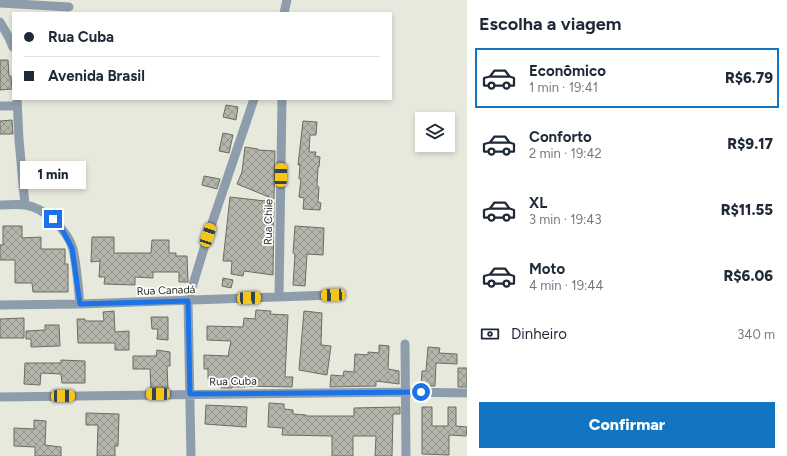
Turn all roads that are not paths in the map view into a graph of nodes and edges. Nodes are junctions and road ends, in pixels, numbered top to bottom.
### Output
1 (287, 0) edge
2 (0, 3) edge
3 (69, 7) edge
4 (284, 12) edge
5 (0, 22) edge
6 (12, 45) edge
7 (254, 100) edge
8 (282, 100) edge
9 (17, 103) edge
10 (0, 106) edge
11 (0, 205) edge
12 (25, 205) junction
13 (333, 295) dead end
14 (279, 297) junction
15 (188, 301) junction
16 (80, 304) junction
17 (0, 305) edge
18 (405, 344) dead end
19 (406, 392) junction
20 (467, 393) edge
21 (190, 394) junction
22 (0, 396) edge
23 (191, 456) edge
24 (406, 456) edge

1 - 4 street
2 - 3 street
5 - 6 street
7 - 15 street
8 - 14 street, Rua Chile
9 - 10 street
9 - 12 street
11 - 12 street
12 - 16 street
13 - 14 street, Rua Canadá
14 - 15 street, Rua Canadá
15 - 16 street, Rua Canadá
15 - 21 street
16 - 17 street, Rua Canadá
18 - 19 street
19 - 20 street, Rua Cuba
19 - 21 street, Rua Cuba
19 - 24 street
21 - 22 street, Rua Cuba
21 - 23 street

